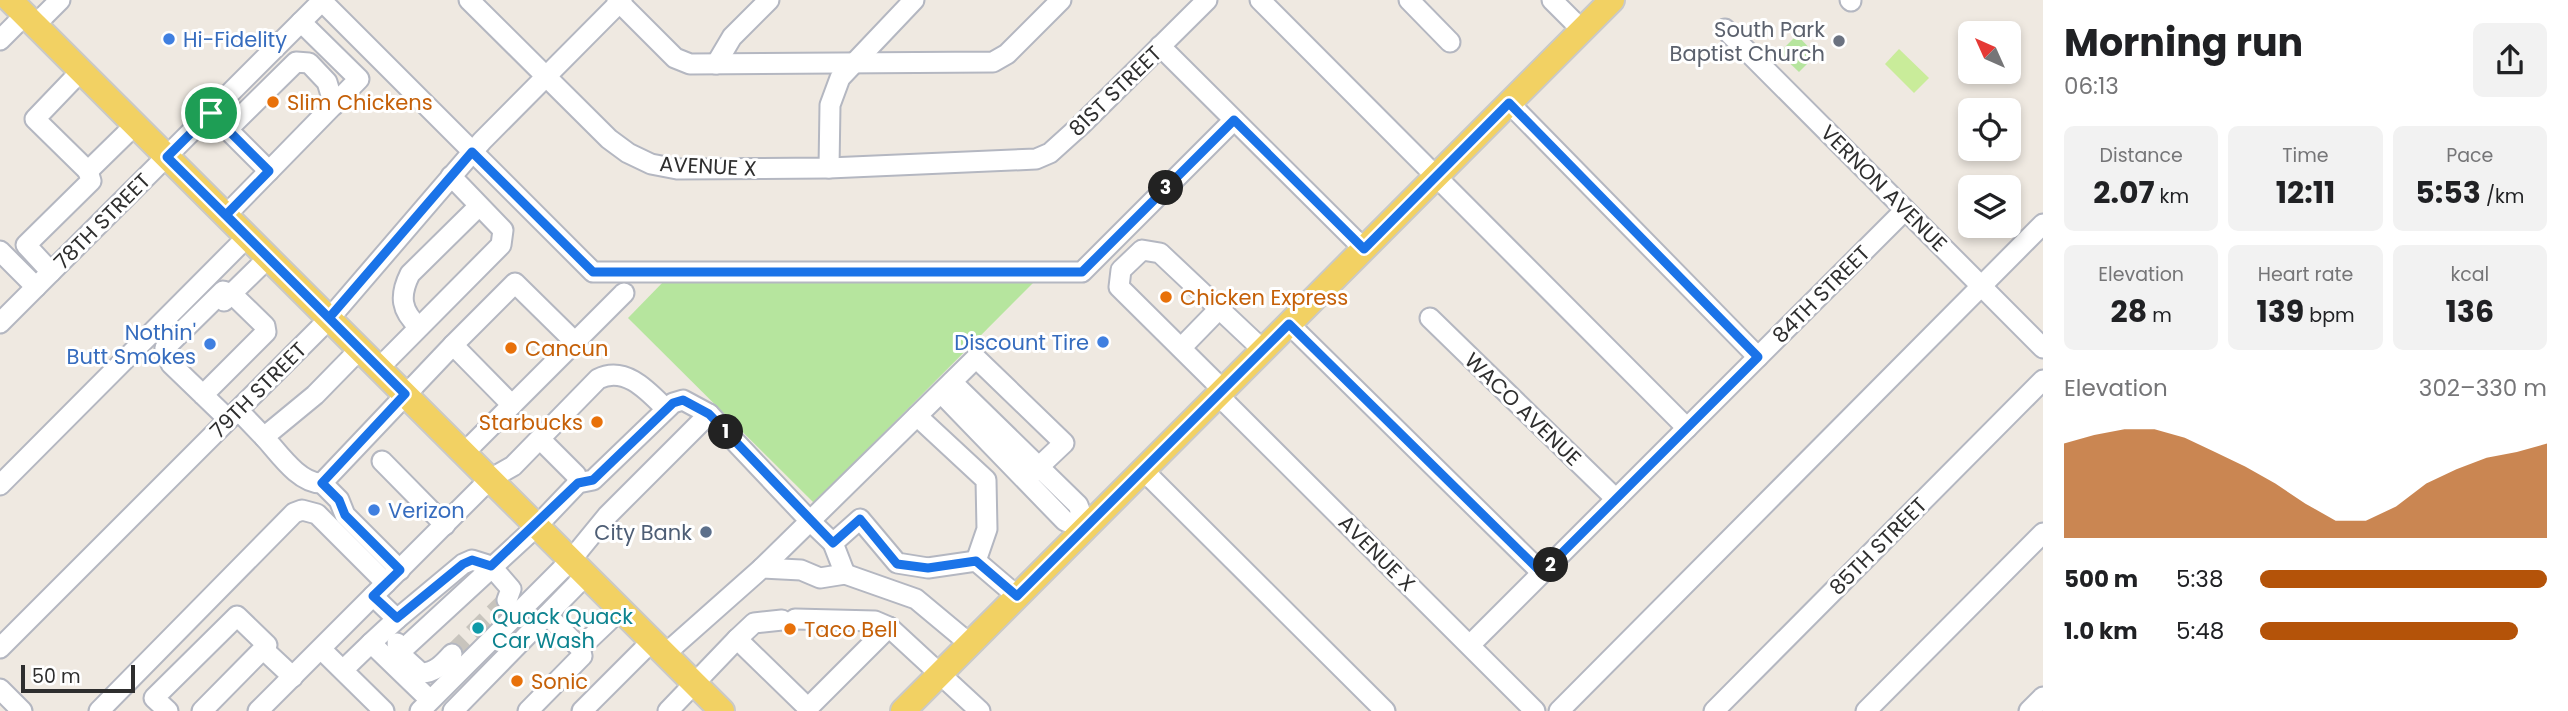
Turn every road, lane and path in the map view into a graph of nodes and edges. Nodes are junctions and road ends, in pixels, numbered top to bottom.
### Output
1 (60, 0) edge
2 (469, 0) edge
3 (769, 0) edge
4 (914, 0) edge
5 (1061, 0) edge
6 (1207, 0) edge
7 (1260, 0) edge
8 (1409, 0) edge
9 (1552, 0) edge
10 (1612, 0) edge
11 (322, 1) edge
12 (620, 1) edge
13 (23, 13) edge
14 (301, 22) junction
15 (1725, 29) dead end
16 (1582, 30) junction
17 (0, 40) edge
18 (1450, 42) dead end
19 (1160, 47) junction
20 (716, 64) junction
21 (850, 64) junction
22 (81, 71) junction
23 (546, 76) junction
24 (1509, 103) junction
25 (334, 105) junction
26 (211, 113) junction
27 (1234, 120) junction
28 (135, 125) junction
29 (228, 129) junction
30 (472, 152) junction
31 (167, 157) junction
32 (1012, 160) joint
33 (829, 168) junction
34 (88, 171) junction
35 (269, 171) junction
36 (451, 176) junction
37 (1435, 178) junction
38 (479, 206) junction
39 (1905, 210) junction
40 (226, 215) junction
41 (2043, 224) edge
42 (247, 237) junction
43 (1364, 249) junction
44 (0, 251) edge
45 (268, 257) junction
46 (51, 272) junction
47 (36, 287) junction
48 (1982, 287) junction
49 (624, 293) dead end
50 (232, 294) junction
51 (1219, 309) junction
52 (329, 318) junction
53 (1430, 318) dead end
54 (0, 323) edge
55 (1289, 324) junction
56 (419, 327) junction
57 (575, 342) junction
58 (453, 345) junction
59 (1181, 348) junction
60 (2043, 348) edge
61 (360, 349) junction
62 (1263, 350) junction
63 (170, 357) junction
64 (1758, 357) junction
65 (379, 368) junction
66 (2043, 380) edge
67 (946, 388) junction
68 (1220, 393) junction
69 (405, 394) junction
70 (203, 395) junction
71 (512, 405) junction
72 (666, 409) junction
73 (709, 414) junction
74 (233, 415) junction
75 (917, 416) junction
76 (1687, 428) junction
77 (264, 436) junction
78 (540, 439) junction
79 (464, 453) junction
80 (382, 461) dead end
81 (1143, 470) junction
82 (1032, 473) junction
83 (490, 480) junction
84 (322, 483) junction
85 (578, 483) junction
86 (0, 485) edge
87 (1616, 499) junction
88 (810, 521) junction
89 (445, 525) junction
90 (537, 526) junction
91 (1086, 527) junction
92 (2043, 533) edge
93 (833, 543) junction
94 (976, 561) junction
95 (491, 566) junction
96 (579, 568) junction
97 (762, 568) junction
98 (1542, 573) junction
99 (845, 574) junction
100 (387, 583) junction
101 (1017, 596) junction
102 (507, 600) dead end
103 (621, 609) junction
104 (547, 615) junction
105 (397, 618) junction
106 (889, 627) junction
107 (737, 639) junction
108 (371, 643) junction
109 (970, 644) junction
110 (1470, 645) junction
111 (659, 647) junction
112 (0, 648) edge
113 (580, 648) junction
114 (264, 649) junction
115 (321, 649) junction
116 (452, 654) tunnel mouth
117 (343, 670) junction
118 (941, 673) junction
119 (293, 677) junction
120 (695, 684) junction
121 (0, 689) edge
122 (2043, 697) edge
123 (425, 706) edge
124 (22, 711) edge
125 (99, 711) edge
126 (167, 711) edge
127 (202, 711) edge
128 (258, 711) edge
129 (384, 711) edge
130 (453, 711) edge
131 (527, 711) edge
132 (582, 711) edge
133 (668, 711) edge
134 (722, 711) edge
135 (903, 711) edge
136 (980, 711) edge
137 (1385, 711) edge
138 (1535, 711) edge
139 (1559, 711) edge
140 (1714, 711) edge
141 (1866, 711) edge
142 (2029, 711) edge

1 - 13 street
2 - 23 street, AVENUE X
3 - 20 street
4 - 21 street
5 - 21 street
6 - 19 street, 81ST STREET
7 - 37 street
8 - 18 street
9 - 16 street
10 - 16 main road
11 - 14 street, 78TH STREET
11 - 30 street
12 - 20 street
12 - 23 street, 79TH STREET
13 - 17 street
13 - 22 main road
14 - 25 street
14 - 26 street, 78TH STREET
15 - 39 street, VERNON AVENUE
16 - 24 main road
19 - 27 street
19 - 32 street, 81ST STREET
20 - 21 street
21 - 33 street
22 - 28 main road
22 - 34 street
23 - 30 street, 79TH STREET
23 - 33 street, AVENUE X
24 - 37 main road
24 - 64 street
25 - 29 street
25 - 35 street
26 - 29 street
26 - 31 street, 78TH STREET
27 - 30 street
27 - 43 street
28 - 31 main road
28 - 34 street
29 - 35 street
30 - 36 street, 79TH STREET
31 - 40 main road
31 - 46 street, 78TH STREET
32 - 33 street, AVENUE X
34 - 46 street
35 - 40 street
36 - 38 street
36 - 52 street, 79TH STREET
37 - 43 main road
37 - 76 street
38 - 56 street
38 - 56 street
39 - 48 street, VERNON AVENUE
39 - 64 street, 84TH STREET
40 - 42 main road
41 - 48 street
42 - 45 main road
42 - 86 street
43 - 55 main road
44 - 47 street
45 - 50 street
45 - 52 main road
46 - 47 street, 78TH STREET
47 - 54 street, 78TH STREET
48 - 60 street, VERNON AVENUE
48 - 139 street
49 - 57 street
50 - 63 street
50 - 63 street
50 - 70 street
51 - 59 street
51 - 59 street, AVENUE X
51 - 62 street
52 - 61 main road
52 - 74 street, 79TH STREET
53 - 87 street, WACO AVENUE
55 - 62 main road
55 - 98 street
56 - 65 street
57 - 58 street
57 - 71 street
58 - 69 street
58 - 71 street
59 - 68 street, AVENUE X
61 - 65 main road
61 - 77 street
62 - 68 main road
63 - 70 street
64 - 76 street, 84TH STREET
65 - 69 main road
66 - 140 street, 85TH STREET
67 - 75 street
67 - 82 street
67 - 82 street
68 - 81 main road
68 - 110 street, AVENUE X
69 - 79 main road
69 - 84 street
70 - 74 street
71 - 79 street
72 - 73 street
72 - 78 street
72 - 85 street
73 - 88 street
73 - 96 street
74 - 77 street
74 - 112 street, 79TH STREET
75 - 88 street
75 - 94 street
76 - 87 street, 84TH STREET
77 - 84 street
78 - 83 street
78 - 85 street
79 - 83 main road
80 - 89 street
81 - 91 main road
81 - 137 street
82 - 91 street
83 - 89 street
83 - 90 main road
84 - 100 street
85 - 90 street
87 - 98 street, 84TH STREET
88 - 93 street
88 - 97 street
89 - 100 street
90 - 95 street
90 - 96 main road
91 - 101 main road
92 - 141 street
93 - 94 street
93 - 99 street
94 - 101 street
95 - 102 street
95 - 105 street
95 - 116 street
96 - 103 main road
96 - 104 street
96 - 123 street
97 - 99 street
97 - 111 street
98 - 110 street, 84TH STREET
99 - 109 street
100 - 105 street
100 - 115 street
100 - 125 street
101 - 109 main road
103 - 111 main road
103 - 113 street
104 - 113 street
104 - 130 street
105 - 108 street
106 - 107 street
106 - 107 street
106 - 118 street
107 - 120 street
108 - 117 street
108 - 123 street
109 - 118 main road
110 - 138 street, AVENUE X
111 - 120 main road
111 - 132 street
113 - 131 street
114 - 119 street
114 - 126 street
114 - 127 street
115 - 117 street
115 - 119 street
117 - 129 street
118 - 135 main road
118 - 136 street
119 - 128 street
120 - 133 street
120 - 134 main road
121 - 124 street
122 - 142 street

